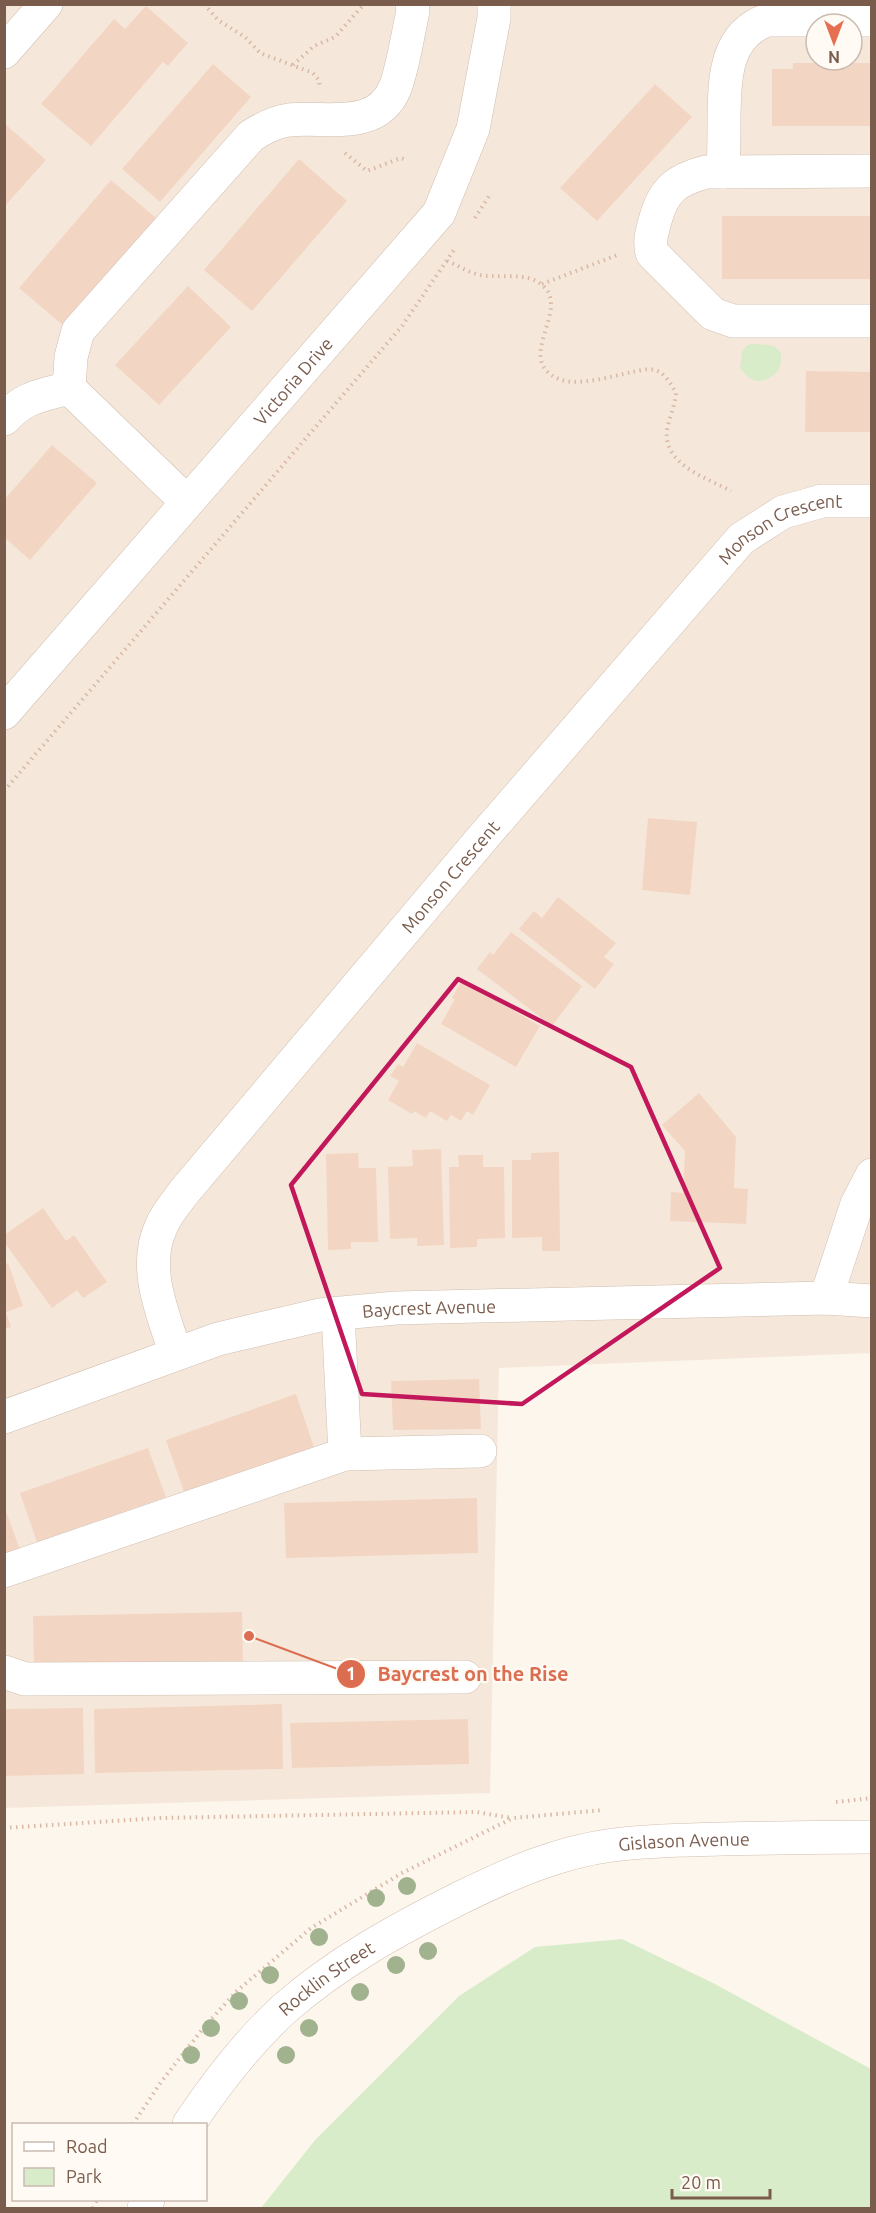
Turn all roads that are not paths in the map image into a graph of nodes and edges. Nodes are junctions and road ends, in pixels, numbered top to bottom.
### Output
1 (46, 4) edge
2 (412, 4) edge
3 (494, 4) edge
4 (872, 20) edge
5 (4, 52) edge
6 (872, 171) edge
7 (723, 172) junction
8 (872, 321) edge
9 (69, 388) junction
10 (4, 419) edge
11 (872, 501) edge
12 (187, 502) junction
13 (4, 713) edge
14 (872, 1175) edge
15 (826, 1298) junction
16 (872, 1301) edge
17 (338, 1314) junction
18 (176, 1354) junction
19 (4, 1417) edge
20 (480, 1452) dead end
21 (345, 1454) junction
22 (4, 1571) edge
23 (4, 1672) edge
24 (465, 1677) dead end
25 (872, 1837) edge
26 (502, 1878) joint
27 (190, 2123) edge

1 - 5 street
2 - 9 street
3 - 12 street, Victoria Drive
4 - 7 street
6 - 7 street
7 - 8 street
9 - 10 street
9 - 12 street
11 - 18 street, Monson Crescent
12 - 13 street, Victoria Drive
14 - 15 street
15 - 16 street, Baycrest Avenue
15 - 17 street, Baycrest Avenue
17 - 18 street, Baycrest Avenue
17 - 21 street
18 - 19 street, Baycrest Avenue
20 - 21 street
21 - 22 street
23 - 24 street
25 - 26 street, Gislason Avenue
26 - 27 street, Rocklin Street

